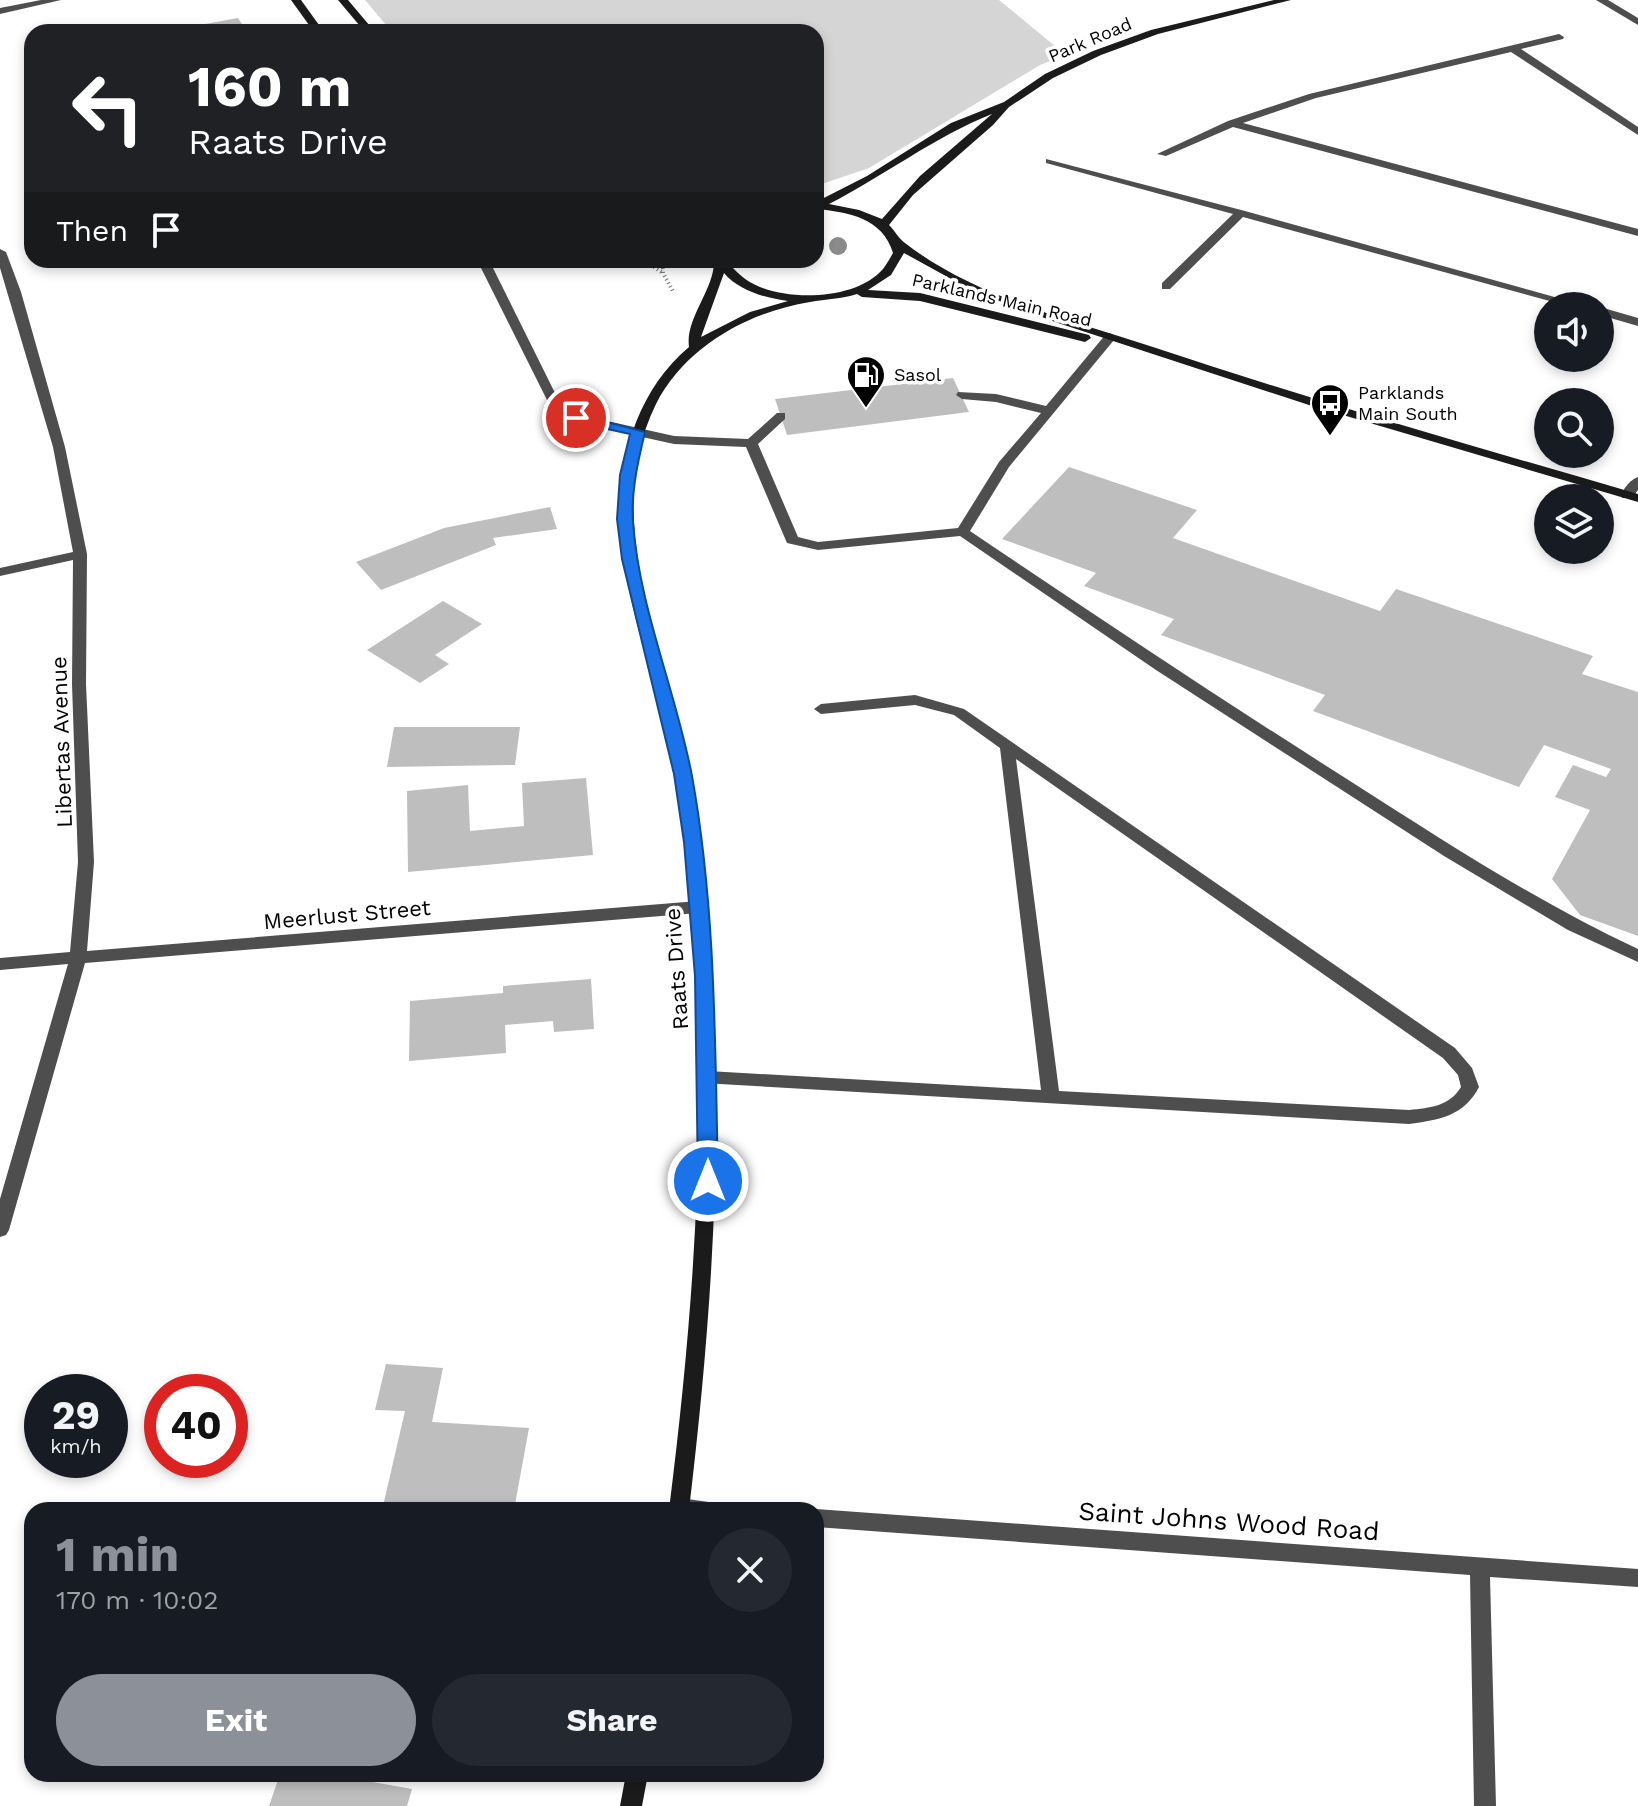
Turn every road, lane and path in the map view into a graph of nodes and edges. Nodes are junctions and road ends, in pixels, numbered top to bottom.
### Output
1 (56, 0) edge
2 (296, 0) edge
3 (343, 0) edge
4 (1286, 0) edge
5 (1601, 0) edge
6 (0, 11) edge
7 (1638, 22) edge
8 (313, 24) edge
9 (363, 24) edge
10 (1559, 37) dead end
11 (1512, 48) junction
12 (1008, 104) junction
13 (1232, 123) junction
14 (1638, 132) edge
15 (1162, 154) dead end
16 (1050, 161) dead end
17 (824, 202) edge
18 (824, 207) edge
19 (1241, 213) junction
20 (883, 226) junction
21 (1638, 233) edge
22 (898, 244) junction
23 (0, 252) edge
24 (487, 268) edge
25 (656, 268) edge
26 (663, 268) edge
27 (719, 268) edge
28 (726, 268) edge
29 (663, 273) junction
30 (1166, 286) dead end
31 (8, 293) edge
32 (852, 293) junction
33 (1534, 293) edge
34 (812, 298) junction
35 (678, 301) dead end
36 (1614, 315) edge
37 (1638, 322) edge
38 (1108, 340) junction
39 (693, 345) junction
40 (962, 395) dead end
41 (1049, 411) junction
42 (781, 416) dead end
43 (638, 432) junction
44 (751, 443) junction
45 (1638, 481) edge
46 (1633, 496) edge
47 (963, 532) junction
48 (80, 554) junction
49 (0, 572) edge
50 (821, 709) dead end
51 (1007, 748) junction
52 (698, 907) junction
53 (1638, 956) edge
54 (78, 959) junction
55 (0, 964) edge
56 (708, 1078) junction
57 (1051, 1098) junction
58 (0, 1230) edge
59 (681, 1502) edge
60 (824, 1519) edge
61 (1480, 1569) junction
62 (1638, 1578) edge
63 (636, 1782) edge
64 (631, 1806) edge
65 (1485, 1806) edge

1 - 6 street
2 - 8 street
3 - 9 street
4 - 12 street, Park Road
5 - 7 street
10 - 11 street
11 - 13 street
11 - 14 street
12 - 17 street, Park Road
12 - 20 street, Park Road
13 - 15 street
13 - 21 street
16 - 19 street
18 - 20 street
19 - 30 street
19 - 33 street
20 - 22 street, Parklands Main Road
22 - 32 street
22 - 38 street, Parklands Main Road
23 - 31 street, Libertas Avenue
24 - 43 street
25 - 29 path
26 - 29 path
27 - 39 street, Raats Drive
28 - 34 street
29 - 35 path
31 - 48 street, Libertas Avenue
32 - 34 street
32 - 38 street, Parklands Main Road
34 - 39 street, Raats Drive
36 - 37 street
38 - 41 street
38 - 46 street, Parklands Main Road
39 - 43 street, Raats Drive
40 - 41 street
41 - 47 street
42 - 44 street
43 - 44 street
43 - 52 street, Raats Drive
44 - 47 street
45 - 46 street
47 - 53 street
48 - 49 street
48 - 54 street, Libertas Avenue
50 - 51 street
51 - 57 street
51 - 57 street
52 - 54 street, Meerlust Street
52 - 56 street, Raats Drive
54 - 55 street, Meerlust Street
54 - 58 street, Libertas Avenue
56 - 57 street
56 - 59 street, Raats Drive
60 - 61 street, Saint Johns Wood Road
61 - 62 street, Saint Johns Wood Road
61 - 65 street
63 - 64 street

